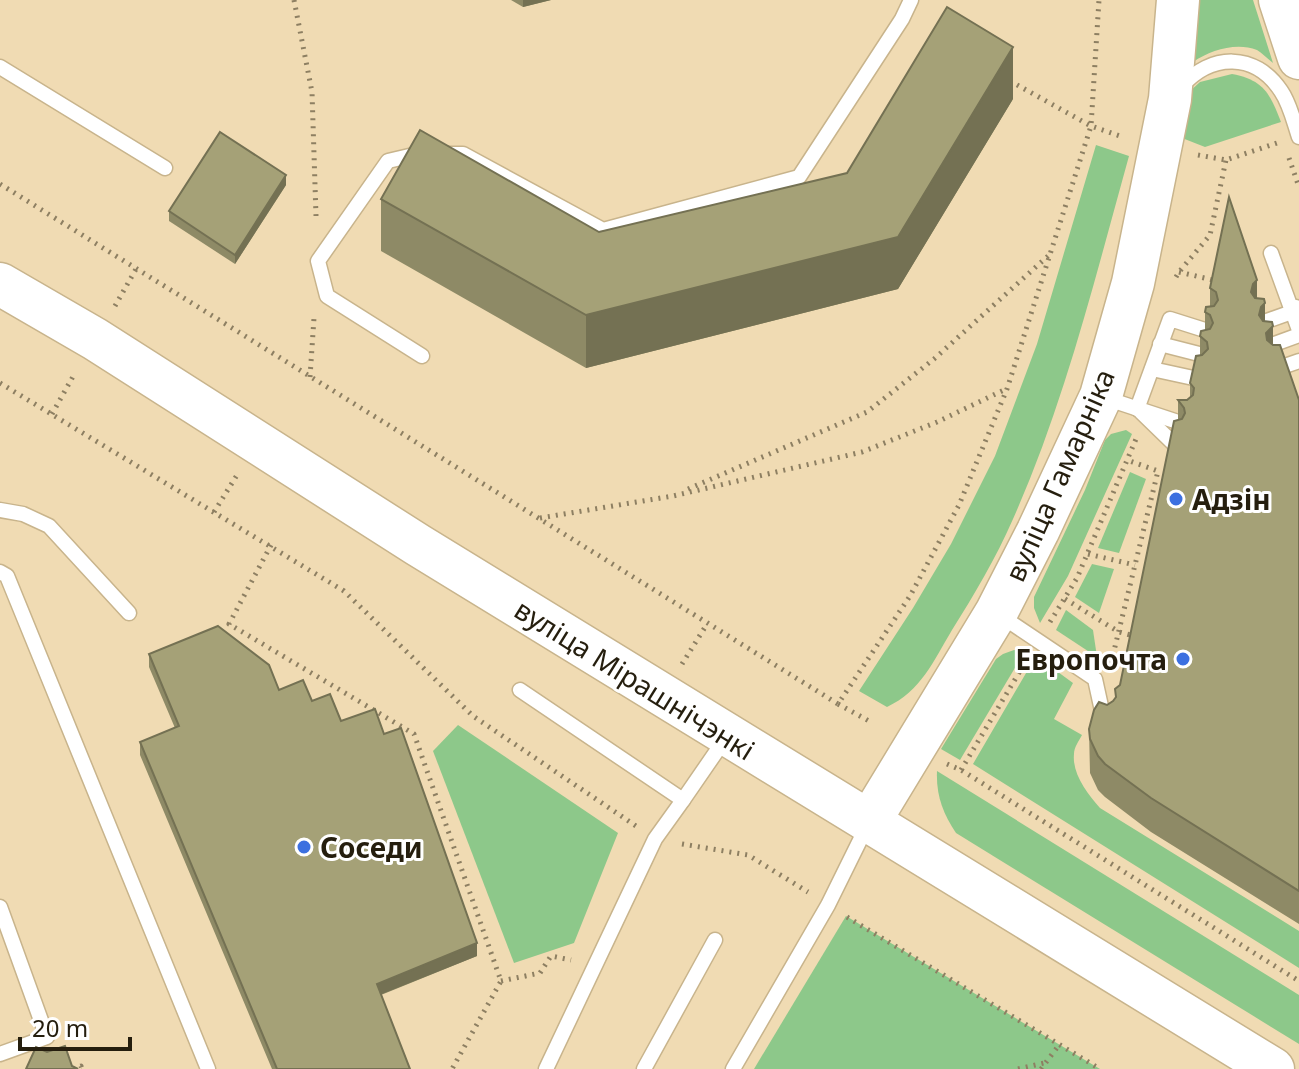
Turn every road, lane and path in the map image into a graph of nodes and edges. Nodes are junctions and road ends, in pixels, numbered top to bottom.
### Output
1 (294, 0) edge
2 (911, 0) edge
3 (1099, 0) edge
4 (1178, 0) edge
5 (1280, 0) edge
6 (1299, 58) edge
7 (0, 67) edge
8 (1010, 80) edge
9 (1170, 99) junction
10 (1091, 126) junction
11 (1299, 137) edge
12 (1283, 141) junction
13 (1159, 149) junction
14 (165, 168) dead end
15 (0, 184) edge
16 (1299, 187) edge
17 (1051, 253) junction
18 (1271, 253) dead end
19 (318, 261) junction
20 (1179, 272) dead end
21 (1218, 281) edge
22 (0, 284) edge
23 (1296, 308) edge
24 (1261, 323) edge
25 (1208, 331) edge
26 (1299, 332) edge
27 (1160, 344) junction
28 (1269, 346) edge
29 (1203, 355) edge
30 (422, 356) dead end
31 (1299, 361) edge
32 (1152, 369) junction
33 (1276, 369) edge
34 (1198, 379) edge
35 (0, 383) edge
36 (1007, 389) junction
37 (1119, 402) junction
38 (1184, 424) edge
39 (1175, 445) edge
40 (1127, 460) dead end
41 (673, 496) junction
42 (0, 510) edge
43 (538, 519) junction
44 (271, 545) junction
45 (1088, 554) dead end
46 (1135, 565) junction
47 (0, 572) edge
48 (1065, 599) dead end
49 (129, 613) dead end
50 (996, 613) junction
51 (1119, 632) junction
52 (1136, 637) edge
53 (1111, 663) dead end
54 (520, 690) dead end
55 (838, 704) junction
56 (869, 721) dead end
57 (1106, 728) edge
58 (728, 736) junction
59 (943, 762) dead end
60 (683, 800) junction
61 (869, 822) junction
62 (655, 839) junction
63 (813, 895) dead end
64 (0, 907) edge
65 (846, 916) dead end
66 (715, 940) dead end
67 (572, 961) dead end
68 (501, 981) junction
69 (1299, 981) edge
70 (1059, 1045) junction
71 (0, 1054) edge
72 (1043, 1066) edge
73 (73, 1069) edge
74 (82, 1069) edge
75 (208, 1069) edge
76 (452, 1069) edge
77 (546, 1069) edge
78 (644, 1069) edge
79 (733, 1069) edge
80 (1018, 1069) edge
81 (1100, 1069) edge
82 (1273, 1069) edge

1 - 19 path
2 - 19 lane
3 - 10 path
4 - 9 main road, вуліца Гамарніка
5 - 6 main road
7 - 14 lane
8 - 10 path
9 - 11 lane
9 - 13 main road, вуліца Гамарніка
10 - 13 path
10 - 17 path
11 - 12 path
12 - 13 path
12 - 16 path
13 - 37 main road, вуліца Гамарніка
15 - 43 path
17 - 36 path
17 - 41 path
18 - 23 lane
19 - 30 lane
20 - 21 path
22 - 58 main road, вуліца Мірашнічэнкі
23 - 24 lane
23 - 26 lane
25 - 27 lane
26 - 28 lane
27 - 29 lane
27 - 32 lane
31 - 33 lane
32 - 34 lane
32 - 37 lane
35 - 44 path
36 - 41 path
36 - 55 path
37 - 38 lane
37 - 39 lane
37 - 50 main road, вуліца Гамарніка
40 - 46 path
41 - 43 path
42 - 49 lane
43 - 55 path
44 - 62 path
44 - 68 path
45 - 46 path
46 - 51 path
47 - 75 lane
48 - 51 path
50 - 57 lane
50 - 61 main road, вуліца Гамарніка
51 - 52 path
51 - 53 path
54 - 60 lane
55 - 56 path
58 - 60 lane
58 - 61 main road, вуліца Мірашнічэнкі
59 - 69 path
60 - 62 lane
61 - 79 lane
61 - 82 main road, вуліца Мірашнічэнкі
62 - 63 path
62 - 77 lane
64 - 71 lane
65 - 70 path
66 - 78 lane
67 - 68 path
68 - 76 path
70 - 72 path
70 - 81 path
72 - 80 path
73 - 74 path

